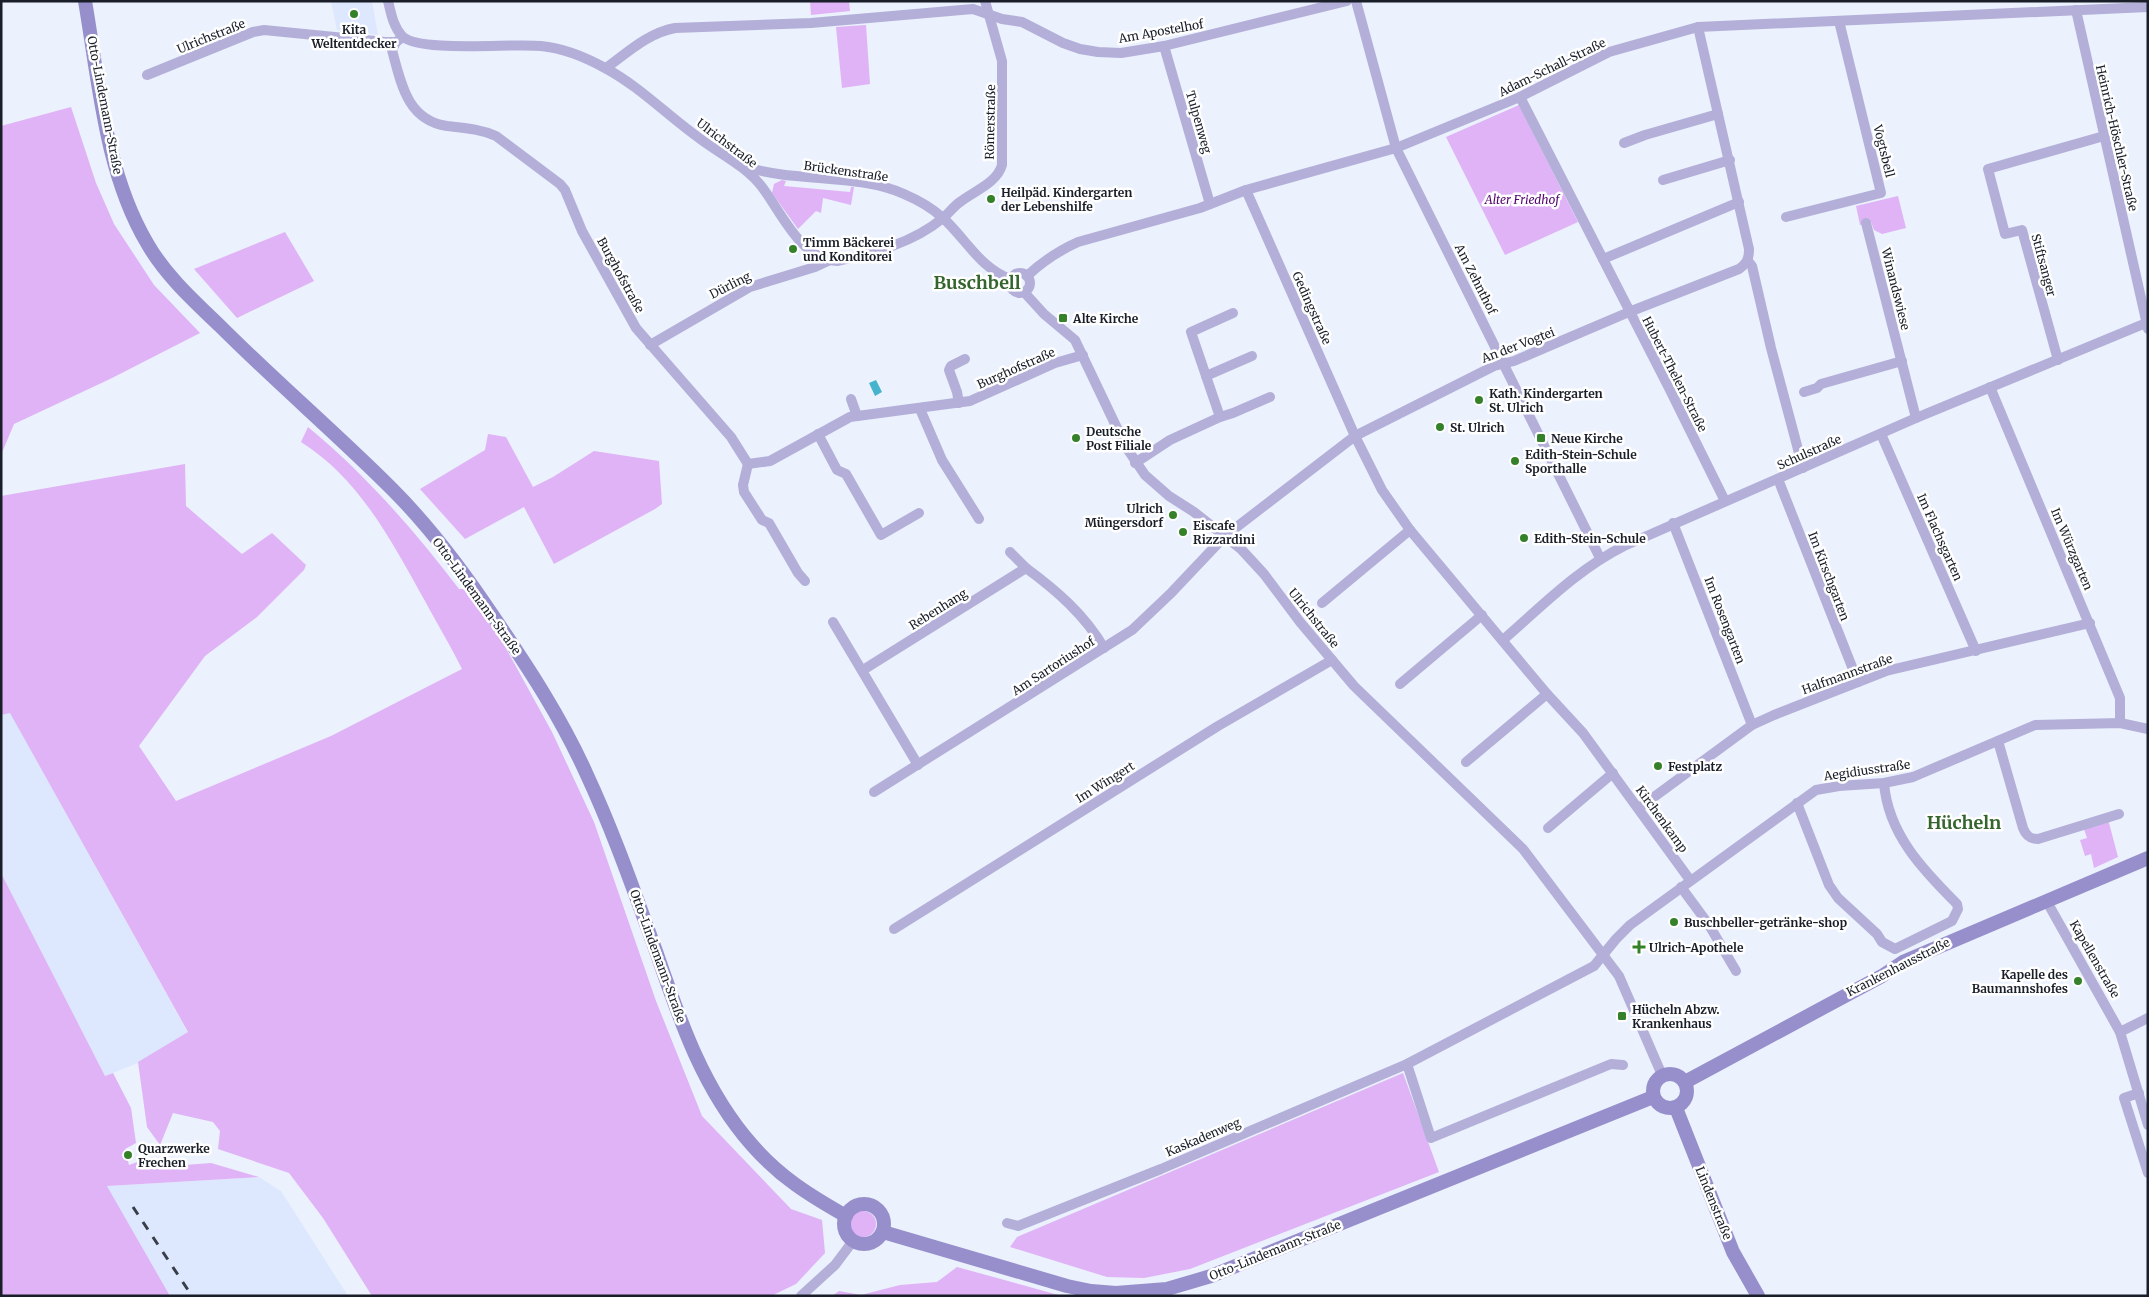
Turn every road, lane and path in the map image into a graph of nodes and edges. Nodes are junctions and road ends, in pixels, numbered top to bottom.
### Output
1 (85, 1) edge
2 (388, 1) edge
3 (986, 1) edge
4 (1347, 1) edge
5 (1356, 1) edge
6 (2148, 6) edge
7 (2076, 10) junction
8 (989, 13) junction
9 (1839, 21) junction
10 (1698, 26) junction
11 (400, 39) junction
12 (1164, 46) junction
13 (606, 68) junction
14 (147, 75) dead end
15 (1520, 97) junction
16 (1718, 114) junction
17 (2104, 136) junction
18 (1624, 143) dead end
19 (1396, 148) junction
20 (1730, 160) junction
21 (739, 165) junction
22 (774, 174) junction
23 (1663, 180) dead end
24 (1246, 190) junction
25 (766, 194) junction
26 (1739, 202) junction
27 (1210, 204) junction
28 (1786, 217) dead end
29 (943, 218) junction
30 (1866, 223) dead end
31 (1603, 259) junction
32 (828, 261) junction
33 (1750, 263) junction
34 (1027, 276) junction
35 (1010, 279) junction
36 (1024, 292) junction
37 (1629, 312) junction
38 (1233, 313) dead end
39 (2147, 326) edge
40 (650, 345) junction
41 (1083, 355) junction
42 (1252, 356) dead end
43 (965, 359) dead end
44 (2058, 360) junction
45 (1902, 361) junction
46 (1504, 364) junction
47 (1206, 376) junction
48 (1990, 388) junction
49 (1804, 392) dead end
50 (1270, 397) dead end
51 (851, 399) dead end
52 (959, 403) junction
53 (920, 409) junction
54 (857, 416) junction
55 (1220, 417) junction
56 (1916, 418) junction
57 (818, 434) junction
58 (1881, 434) junction
59 (1355, 436) junction
60 (1135, 463) junction
61 (748, 464) junction
62 (1803, 468) junction
63 (1778, 479) junction
64 (1725, 501) junction
65 (919, 513) dead end
66 (979, 519) dead end
67 (1673, 523) junction
68 (1410, 530) junction
69 (1225, 536) junction
70 (1010, 552) dead end
71 (1600, 558) junction
72 (1026, 568) junction
73 (805, 580) dead end
74 (1322, 603) dead end
75 (1482, 615) junction
76 (833, 622) dead end
77 (2090, 623) junction
78 (1503, 640) junction
79 (1104, 648) junction
80 (1976, 650) junction
81 (1332, 660) junction
82 (863, 670) junction
83 (1858, 682) junction
84 (1400, 684) dead end
85 (1548, 694) junction
86 (2120, 722) junction
87 (1752, 725) junction
88 (2148, 729) edge
89 (1998, 740) junction
90 (1466, 762) dead end
91 (918, 765) junction
92 (1612, 773) junction
93 (1884, 783) junction
94 (874, 792) dead end
95 (1797, 803) junction
96 (1639, 808) junction
97 (2119, 814) dead end
98 (1548, 828) dead end
99 (2148, 858) edge
100 (1690, 880) junction
101 (1681, 887) junction
102 (2046, 900) junction
103 (894, 929) dead end
104 (1604, 953) junction
105 (1736, 971) dead end
106 (2148, 1018) edge
107 (2120, 1032) junction
108 (1407, 1064) junction
109 (1624, 1065) dead end
110 (1662, 1075) junction
111 (1685, 1082) junction
112 (2140, 1093) junction
113 (1653, 1097) junction
114 (1676, 1108) junction
115 (2148, 1124) edge
116 (2148, 1174) edge
117 (846, 1216) junction
118 (1008, 1223) dead end
119 (883, 1232) junction
120 (852, 1241) junction
121 (801, 1296) edge
122 (1758, 1296) edge

1 - 117 street, Otto-Lindemann-Straße
2 - 11 street
3 - 8 street, Römerstraße
4 - 12 street, Am Apostelhof
5 - 19 street, Am Zehnthof
6 - 7 street, Adam-Schall-Straße
7 - 9 street, Adam-Schall-Straße
7 - 17 street, Heinrich-Höschler-Straße
8 - 12 street, Am Apostelhof
8 - 13 street, Am Apostelhof
8 - 29 street, Römerstraße
9 - 10 street, Adam-Schall-Straße
9 - 28 street, Vogtsbell
10 - 15 street, Adam-Schall-Straße
10 - 16 street
11 - 13 street, Ulrichstraße
11 - 14 street, Ulrichstraße
11 - 40 street, Burghofstraße
12 - 27 street, Tulpenweg
13 - 21 street, Ulrichstraße
15 - 19 street, Adam-Schall-Straße
15 - 31 street, Hubert-Thelen-Straße
16 - 18 street
16 - 20 street
17 - 39 street, Heinrich-Höschler-Straße
17 - 44 street, Stiftsanger
19 - 24 street, Adam-Schall-Straße
19 - 46 street, Am Zehnthof
20 - 23 street
20 - 26 street
21 - 22 street, Brückenstraße
21 - 25 street, Ulrichstraße
22 - 25 street
22 - 29 street, Brückenstraße
24 - 27 street, Adam-Schall-Straße
24 - 59 street, Gedingstraße
25 - 32 street, Ulrichstraße
26 - 31 street
26 - 33 street
27 - 34 street, Adam-Schall-Straße
29 - 32 street
29 - 35 street
30 - 45 street, Winandswiese
31 - 37 street, Hubert-Thelen-Straße
32 - 40 street, Dürling
33 - 37 street, An der Vogtei
33 - 62 street
34 - 35 street
34 - 36 street
35 - 36 street
36 - 41 street, Ulrichstraße
37 - 46 street, An der Vogtei
37 - 64 street, Hubert-Thelen-Straße
38 - 47 street
39 - 44 street, Schulstraße
40 - 61 street, Burghofstraße
41 - 52 street, Burghofstraße
41 - 60 street, Ulrichstraße
42 - 47 street
43 - 52 street
44 - 48 street, Schulstraße
45 - 49 street
45 - 56 street, Winandswiese
46 - 59 street, An der Vogtei
46 - 71 street, Am Zehnthof
47 - 55 street
48 - 56 street, Schulstraße
48 - 77 street, Im Würzgarten
50 - 55 street
51 - 54 street
52 - 53 street, Burghofstraße
53 - 54 street, Burghofstraße
53 - 66 street
54 - 57 street, Burghofstraße
55 - 60 street
56 - 58 street, Schulstraße
57 - 61 street, Burghofstraße
57 - 65 street
58 - 62 street, Schulstraße
58 - 80 street, Im Flachsgarten
59 - 68 street, Kirchenkamp
59 - 69 street, An der Vogtei
60 - 69 street, Ulrichstraße
61 - 73 street
62 - 63 street, Schulstraße
63 - 64 street, Schulstraße
63 - 83 street, Im Kirschgarten
64 - 67 street, Schulstraße
67 - 71 street, Schulstraße
67 - 87 street, Im Rosengarten
68 - 74 street
68 - 75 street, Kirchenkamp
69 - 79 street, Am Sartoriushof
69 - 81 street, Ulrichstraße
70 - 72 street
71 - 78 street, Schulstraße
72 - 79 street
72 - 82 street, Rebenhang
75 - 78 street, Kirchenkamp
75 - 84 street
76 - 82 street
77 - 80 street, Halfmannstraße
77 - 86 street, Im Würzgarten
78 - 85 street, Kirchenkamp
79 - 91 street, Am Sartoriushof
80 - 83 street, Halfmannstraße
81 - 103 street, Im Wingert
81 - 104 street, Ulrichstraße
82 - 91 street
83 - 87 street, Halfmannstraße
85 - 90 street
85 - 92 street, Kirchenkamp
86 - 88 street, Aegidiusstraße
86 - 89 street, Aegidiusstraße
87 - 96 street, Halfmannstraße
89 - 93 street, Aegidiusstraße
89 - 97 street
91 - 94 street, Am Sartoriushof
92 - 96 street, Kirchenkamp
92 - 98 street
93 - 95 street, Aegidiusstraße
93 - 95 street
95 - 100 street, Aegidiusstraße
96 - 100 street, Kirchenkamp
99 - 102 street, Krankenhausstraße
100 - 101 street, Aegidiusstraße
101 - 104 street, Aegidiusstraße
101 - 105 street
102 - 107 street, Kapellenstraße
102 - 111 street, Krankenhausstraße
104 - 108 street, Kaskadenweg
104 - 110 street
106 - 107 street
107 - 112 street, Kapellenstraße
108 - 109 street
108 - 118 street, Kaskadenweg
110 - 111 street
110 - 113 street
111 - 114 street
112 - 115 street, Kapellenstraße
112 - 116 street
113 - 114 street
113 - 119 street, Otto-Lindemann-Straße
114 - 122 street, Lindenstraße
117 - 119 street
117 - 120 street
119 - 120 street
120 - 121 street

